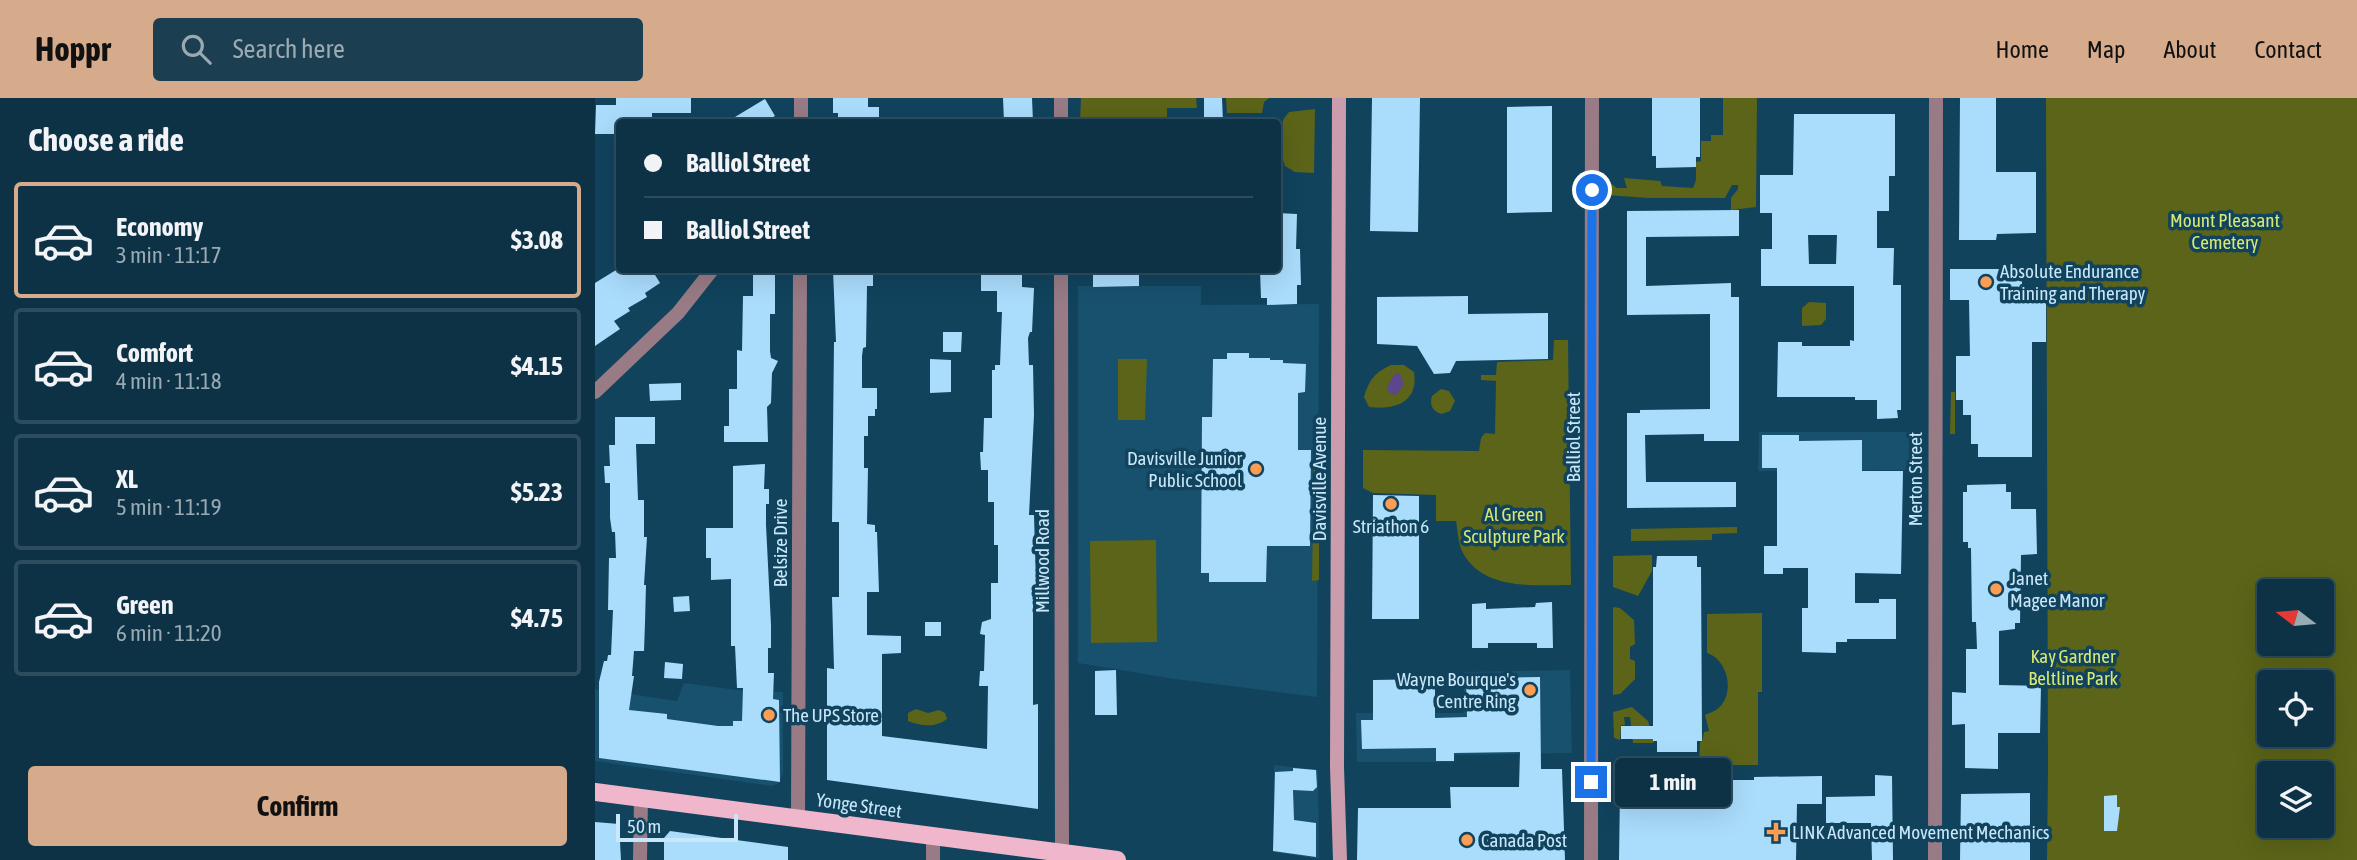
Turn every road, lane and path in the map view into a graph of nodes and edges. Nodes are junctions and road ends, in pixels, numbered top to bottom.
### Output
1 (801, 98) edge
2 (1061, 98) edge
3 (1339, 98) edge
4 (1592, 98) edge
5 (1936, 98) edge
6 (801, 119) edge
7 (1062, 119) edge
8 (710, 273) edge
9 (800, 273) edge
10 (1061, 273) edge
11 (595, 392) edge
12 (595, 792) edge
13 (641, 798) junction
14 (798, 817) junction
15 (933, 836) junction
16 (1062, 852) junction
17 (640, 860) edge
18 (933, 860) edge
19 (1117, 860) edge
20 (1339, 860) edge
21 (1591, 860) edge
22 (1935, 860) edge

1 - 6 street
2 - 7 street
3 - 20 street, Davisville Avenue
4 - 21 street, Balliol Street
5 - 22 street, Merton Street
8 - 11 street
9 - 14 street, Belsize Drive
10 - 16 street, Millwood Road
12 - 13 main road, Yonge Street
13 - 14 main road, Yonge Street
13 - 17 street
14 - 15 main road, Yonge Street
15 - 16 main road, Yonge Street
15 - 18 street
16 - 19 main road, Yonge Street

